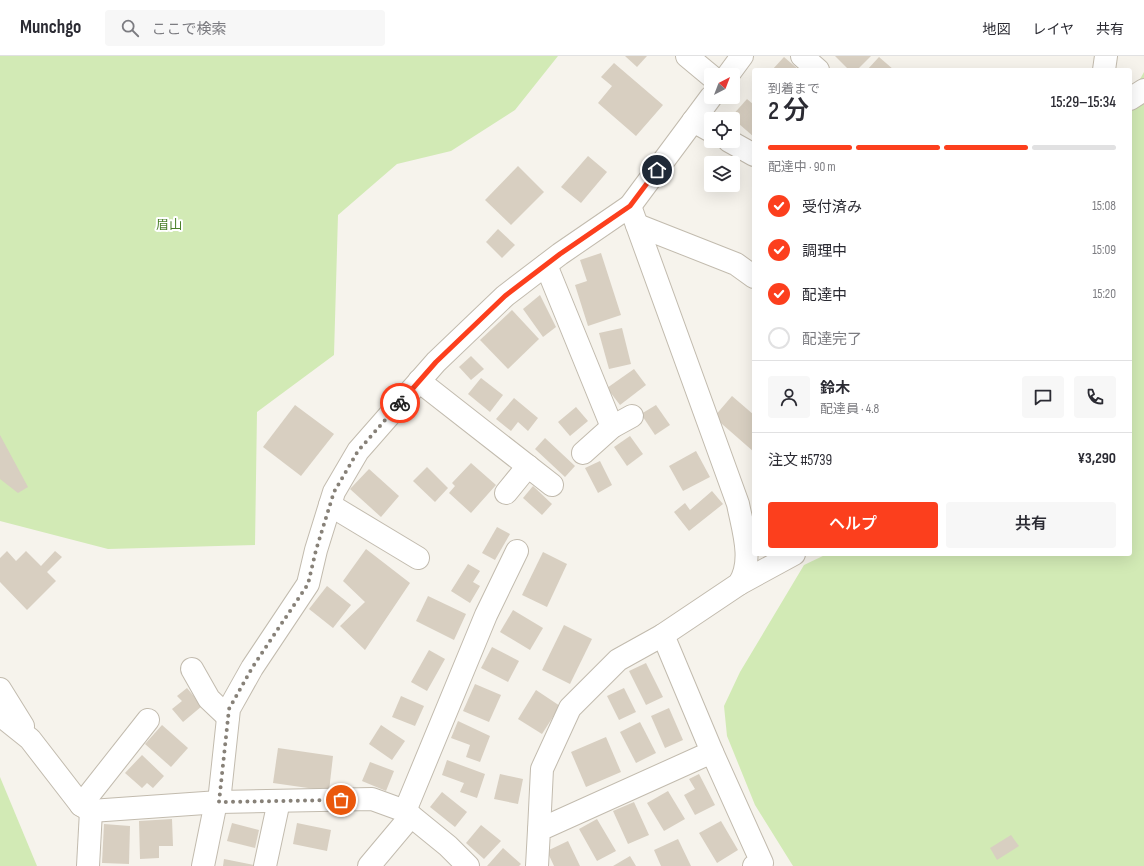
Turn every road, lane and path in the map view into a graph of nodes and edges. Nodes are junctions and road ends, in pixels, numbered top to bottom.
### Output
1 (687, 56) edge
2 (742, 56) edge
3 (802, 56) edge
4 (1106, 56) edge
5 (733, 68) edge
6 (816, 68) edge
7 (1104, 68) edge
8 (704, 70) edge
9 (1144, 90) edge
10 (1132, 98) edge
11 (709, 104) edge
12 (702, 126) edge
13 (740, 147) edge
14 (752, 153) edge
15 (634, 215) junction
16 (546, 265) junction
17 (752, 276) edge
18 (419, 382) junction
19 (632, 416) dead end
20 (612, 427) junction
21 (583, 454) dead end
22 (528, 466) junction
23 (552, 485) dead end
24 (506, 493) dead end
25 (330, 505) junction
26 (517, 551) dead end
27 (790, 556) edge
28 (418, 558) dead end
29 (740, 584) junction
30 (663, 635) junction
31 (192, 669) dead end
32 (0, 690) edge
33 (0, 715) edge
34 (228, 717) junction
35 (148, 720) dead end
36 (712, 752) junction
37 (41, 754) junction
38 (279, 801) junction
39 (218, 802) junction
40 (86, 808) junction
41 (408, 813) junction
42 (539, 830) junction
43 (88, 866) edge
44 (203, 866) edge
45 (265, 866) edge
46 (369, 866) edge
47 (468, 866) edge
48 (537, 866) edge
49 (754, 866) edge

1 - 8 street
2 - 5 street
3 - 6 street
4 - 7 street
9 - 10 street
11 - 12 street
12 - 15 street
13 - 14 street
15 - 16 street
15 - 17 street
15 - 29 street
16 - 18 street
16 - 20 street
18 - 22 street
18 - 25 street
19 - 20 street
20 - 21 street
22 - 23 street
22 - 24 street
25 - 28 street
25 - 34 street
26 - 41 street
27 - 29 street
29 - 30 street
30 - 36 street
30 - 42 street
31 - 34 street
32 - 37 street
33 - 37 street
34 - 39 street
35 - 40 street
36 - 42 street
36 - 49 street
37 - 40 street
38 - 39 street
38 - 41 street
38 - 45 street
39 - 40 street
39 - 44 street
40 - 43 street
41 - 46 street
41 - 47 street
42 - 48 street

